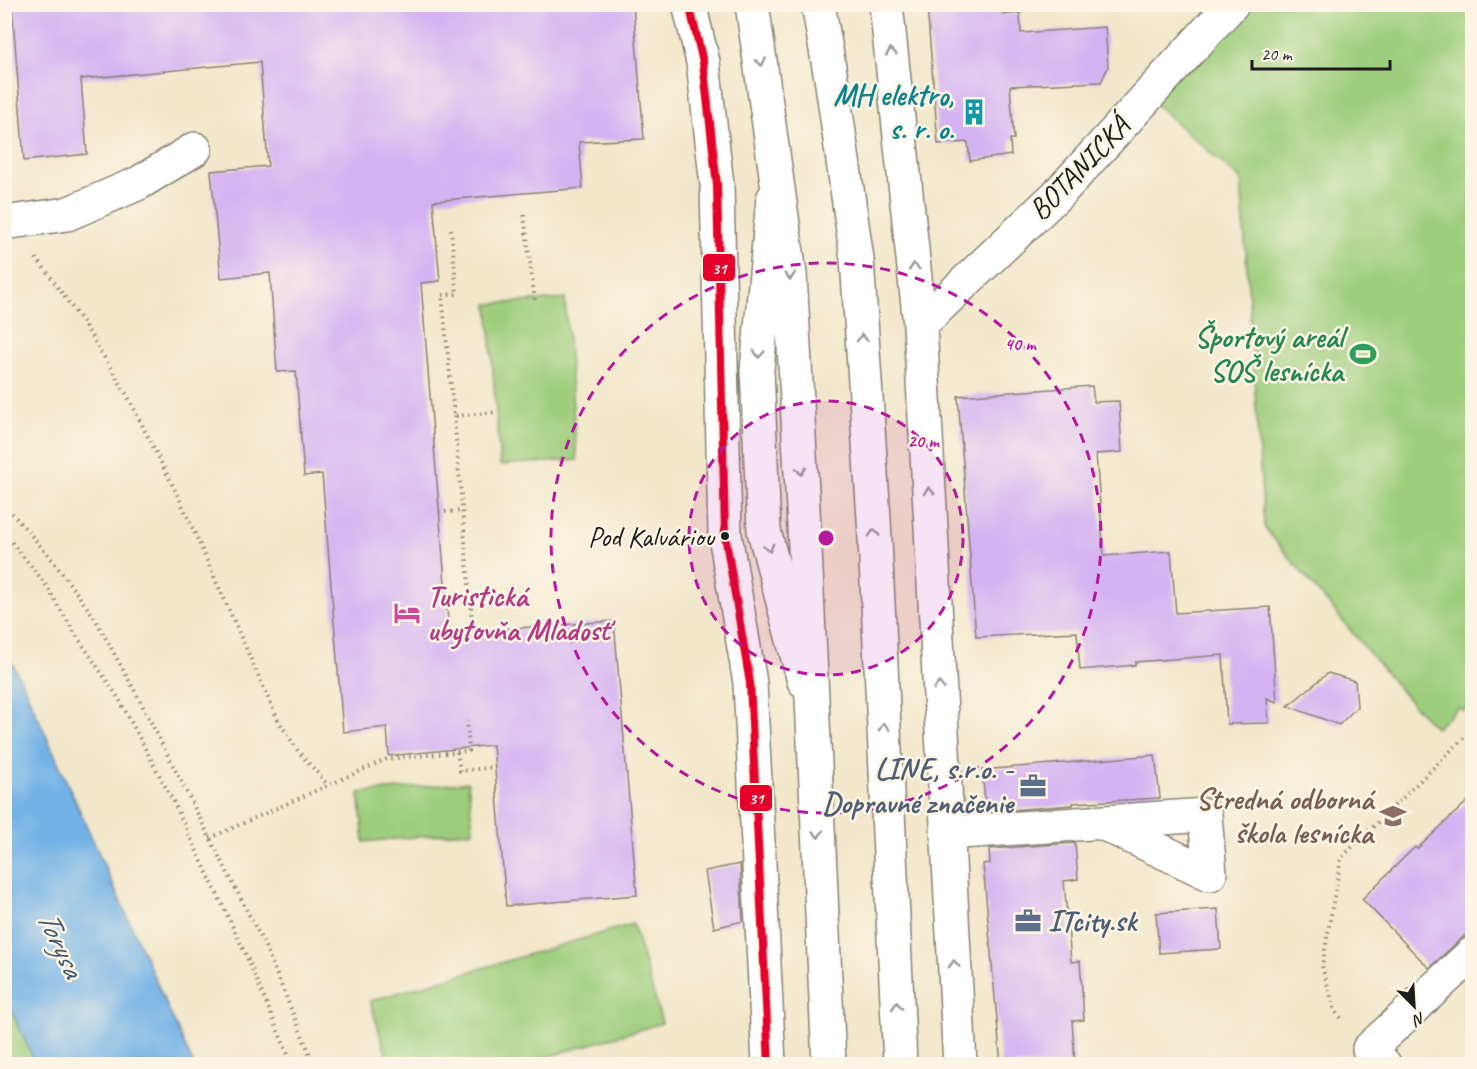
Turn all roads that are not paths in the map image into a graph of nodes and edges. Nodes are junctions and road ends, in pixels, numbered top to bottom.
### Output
1 (689, 4) edge
2 (752, 4) edge
3 (818, 4) edge
4 (886, 4) edge
5 (1232, 4) edge
6 (195, 149) dead end
7 (5, 223) edge
8 (920, 325) junction
9 (1102, 823) dead end
10 (947, 833) junction
11 (1473, 954) edge
12 (1377, 1057) edge
13 (769, 1065) edge
14 (829, 1065) edge
15 (900, 1065) edge
16 (960, 1065) edge

1 - 13 street
2 -> 14 street
15 -> 3 street
8 -> 4 street
5 - 8 street, BOTANICKÁ
6 - 7 street
10 -> 8 street
9 - 10 street
16 -> 10 street
11 - 12 street

